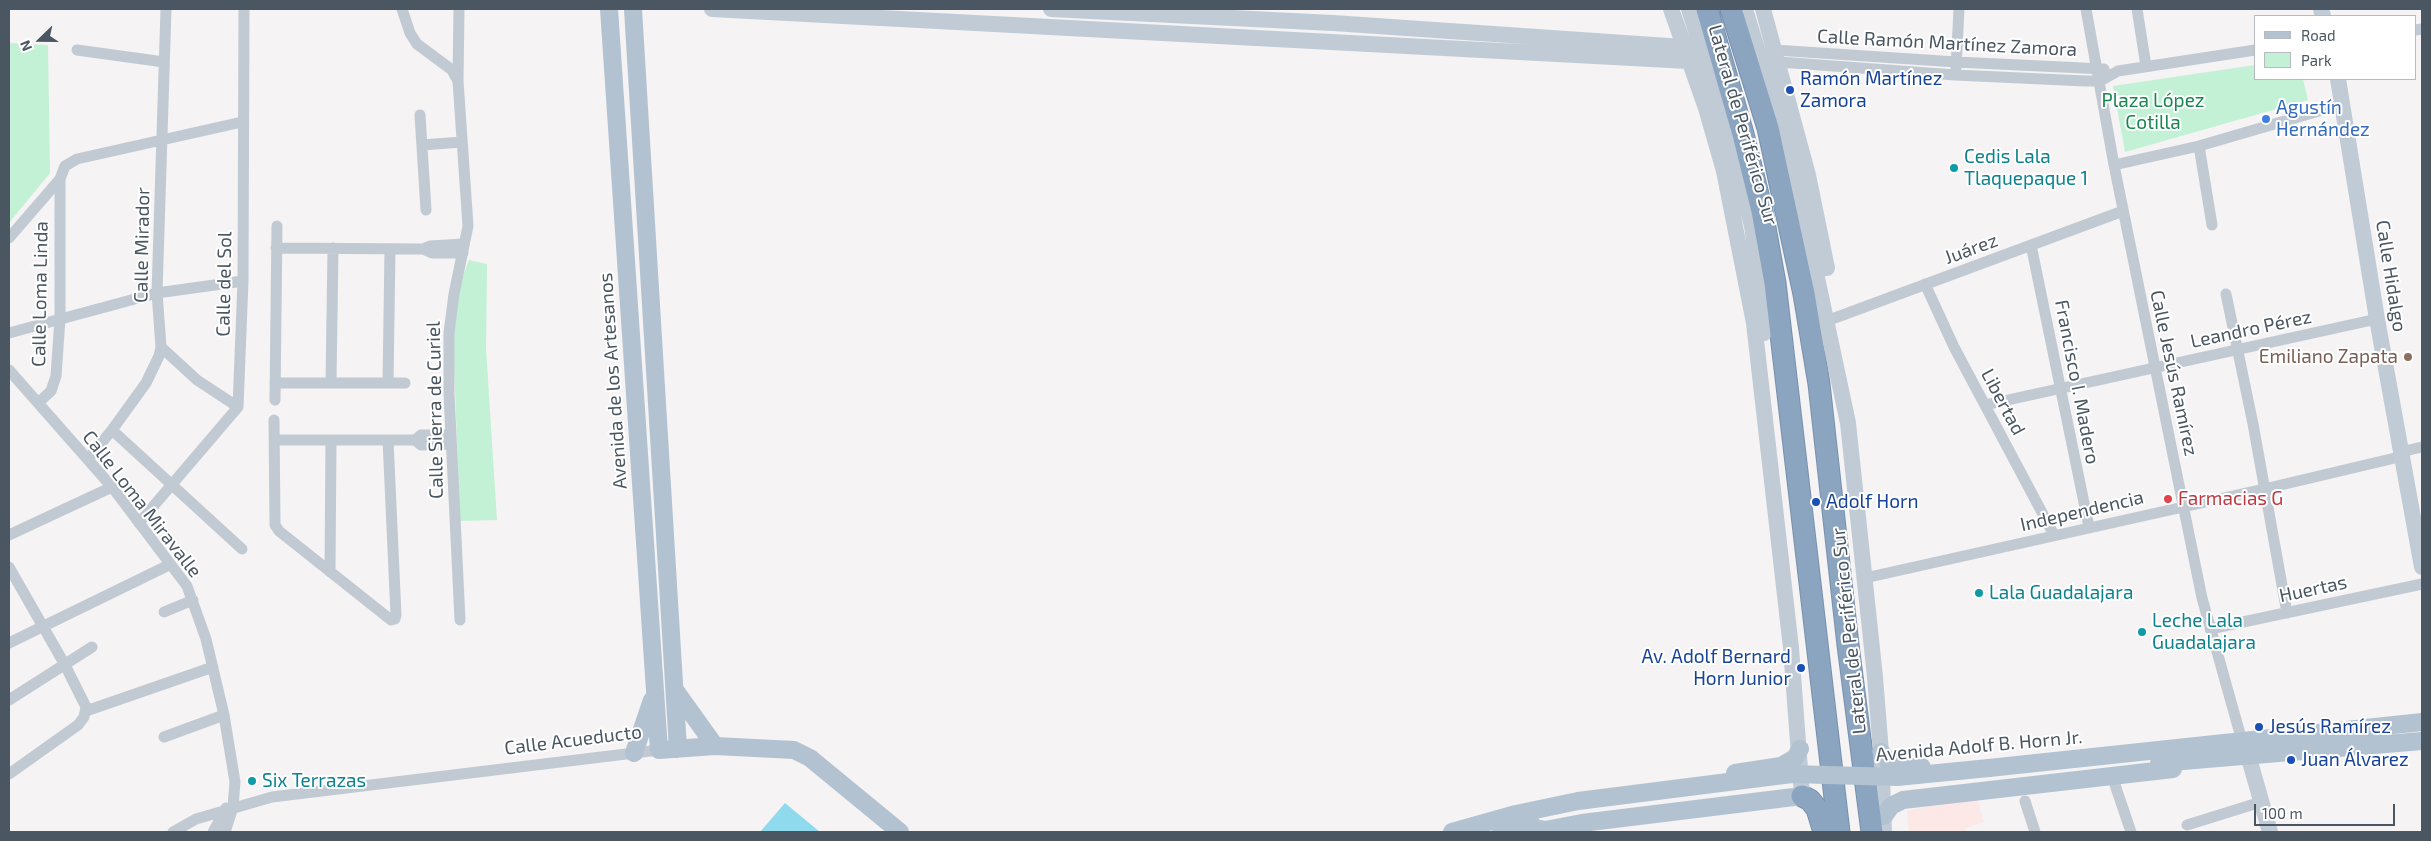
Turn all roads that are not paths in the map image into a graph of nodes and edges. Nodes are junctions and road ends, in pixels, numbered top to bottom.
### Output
1 (166, 9) edge
2 (244, 9) edge
3 (402, 9) edge
4 (459, 9) edge
5 (609, 9) edge
6 (633, 9) edge
7 (712, 9) edge
8 (1051, 9) edge
9 (1671, 9) edge
10 (1689, 9) edge
11 (1707, 9) edge
12 (1731, 9) edge
13 (1746, 9) edge
14 (1763, 9) edge
15 (1959, 9) edge
16 (2086, 9) edge
17 (2137, 9) edge
18 (77, 50) dead end
19 (2254, 50) edge
20 (1770, 52) junction
21 (1686, 54) junction
22 (164, 62) junction
23 (1956, 62) junction
24 (2021, 65) junction
25 (2146, 66) junction
26 (2098, 68) junction
27 (2118, 71) junction
28 (1955, 75) junction
29 (2020, 78) junction
30 (2338, 80) edge
31 (458, 81) junction
32 (2100, 81) junction
33 (2343, 104) junction
34 (420, 115) dead end
35 (242, 122) junction
36 (1768, 128) junction
37 (163, 140) junction
38 (462, 142) junction
39 (422, 145) junction
40 (2199, 146) junction
41 (2114, 165) junction
42 (60, 179) junction
43 (426, 210) dead end
44 (2123, 211) junction
45 (277, 226) dead end
46 (2212, 226) dead end
47 (9, 238) edge
48 (2031, 245) junction
49 (276, 248) junction
50 (333, 248) junction
51 (464, 248) junction
52 (390, 249) junction
53 (243, 281) junction
54 (1925, 284) junction
55 (158, 293) junction
56 (2226, 294) dead end
57 (1764, 312) junction
58 (2377, 318) junction
59 (60, 319) junction
60 (1832, 319) junction
61 (9, 333) edge
62 (161, 347) junction
63 (2237, 349) junction
64 (1835, 357) junction
65 (2155, 368) junction
66 (11, 377) edge
67 (275, 383) junction
68 (332, 383) junction
69 (388, 383) junction
70 (405, 383) dead end
71 (1763, 387) junction
72 (2060, 388) junction
73 (275, 400) dead end
74 (38, 403) junction
75 (1985, 405) junction
76 (238, 407) junction
77 (274, 420) dead end
78 (112, 430) junction
79 (658, 433) junction
80 (637, 435) junction
81 (451, 439) junction
82 (274, 440) junction
83 (331, 440) junction
84 (388, 440) junction
85 (2422, 447) edge
86 (2402, 454) junction
87 (88, 459) junction
88 (1796, 460) junction
89 (173, 486) junction
90 (112, 487) junction
91 (2264, 489) junction
92 (2183, 506) junction
93 (139, 522) junction
94 (2089, 527) junction
95 (9, 535) edge
96 (2054, 535) junction
97 (242, 549) dead end
98 (646, 549) junction
99 (665, 550) junction
100 (169, 565) junction
101 (9, 567) edge
102 (2422, 567) edge
103 (330, 572) junction
104 (1865, 578) junction
105 (2422, 584) edge
106 (193, 600) junction
107 (164, 612) dead end
108 (2287, 613) junction
109 (460, 620) dead end
110 (43, 628) junction
111 (2210, 629) junction
112 (9, 643) edge
113 (92, 647) dead end
114 (65, 665) junction
115 (212, 667) junction
116 (655, 690) junction
117 (675, 690) junction
118 (9, 700) edge
119 (86, 711) junction
120 (224, 715) junction
121 (2422, 722) edge
122 (164, 737) dead end
123 (2422, 740) edge
124 (715, 746) junction
125 (2243, 746) junction
126 (678, 749) junction
127 (659, 750) junction
128 (1800, 750) junction
129 (1881, 752) junction
130 (634, 753) junction
131 (2214, 758) junction
132 (1772, 767) junction
133 (1928, 767) junction
134 (1985, 770) junction
135 (9, 774) edge
136 (2112, 776) junction
137 (1977, 792) junction
138 (1802, 796) junction
139 (1776, 797) junction
140 (1932, 797) junction
141 (2025, 801) dead end
142 (2260, 802) junction
143 (231, 804) junction
144 (1518, 820) junction
145 (2187, 826) dead end
146 (1880, 827) edge
147 (173, 832) edge
148 (213, 832) edge
149 (225, 832) edge
150 (900, 832) edge
151 (1452, 832) edge
152 (1501, 832) edge
153 (1824, 832) edge
154 (1839, 832) edge
155 (2035, 832) edge
156 (2131, 832) edge
157 (2270, 832) edge

1 - 22 street, Calle Mirador
2 - 35 street, Calle del Sol
3 - 31 street
4 - 31 street, Calle Sierra de Curiel
5 - 80 main road, Avenida de los Artesanos
6 - 79 main road
7 - 21 street
8 - 21 street
9 - 21 street
10 - 57 street, Lateral de Periférico Sur
11 - 88 highway
12 - 36 highway
13 - 20 street, Lateral de Periférico Sur
14 - 20 street
15 - 23 street
16 - 26 street, Calle Jesús Ramírez
17 - 25 street
18 - 22 street
19 - 25 street, Calle Ramón Martínez Zamora
20 - 23 street, Calle Ramón Martínez Zamora
20 - 28 street, Calle Ramón Martínez Zamora
20 - 36 highway
20 - 60 street
20 - 64 street, Lateral de Periférico Sur
21 - 71 street
22 - 37 street, Calle Mirador
23 - 24 street, Calle Ramón Martínez Zamora
23 - 28 street
24 - 26 street, Calle Ramón Martínez Zamora
24 - 29 street
25 - 27 street, Calle Ramón Martínez Zamora
26 - 27 street, Calle Ramón Martínez Zamora
26 - 32 street, Calle Jesús Ramírez
27 - 32 street, Calle Ramón Martínez Zamora
28 - 29 street, Calle Ramón Martínez Zamora
29 - 32 street, Calle Ramón Martínez Zamora
30 - 33 street, Calle Hidalgo
31 - 38 street, Calle Sierra de Curiel
32 - 41 street, Calle Jesús Ramírez
33 - 40 street
33 - 58 street, Calle Hidalgo
34 - 39 street
35 - 37 street
35 - 53 street, Calle del Sol
36 - 146 highway
37 - 42 street
37 - 55 street, Calle Mirador
38 - 39 street
38 - 51 street, Calle Sierra de Curiel
39 - 43 street
40 - 41 street
40 - 46 street
41 - 44 street, Calle Jesús Ramírez
42 - 47 street
42 - 59 street, Calle Loma Linda
44 - 48 street, Juárez
44 - 65 street, Calle Jesús Ramírez
45 - 49 street
48 - 54 street, Juárez
48 - 72 street, Francisco I. Madero
49 - 50 street
49 - 67 street
50 - 52 street
50 - 68 street
51 - 52 street
51 - 81 street, Calle Sierra de Curiel
52 - 69 street
53 - 55 street
53 - 76 street, Calle del Sol
54 - 60 street, Juárez
54 - 75 street, Libertad
55 - 59 street
55 - 62 street, Calle Mirador
56 - 63 street
57 - 71 street, Lateral de Periférico Sur
57 - 88 highway
58 - 63 street, Leandro Pérez
58 - 86 street, Calle Hidalgo
59 - 61 street
59 - 74 street, Calle Loma Linda
60 - 64 street
62 - 76 street
62 - 78 street, Calle Mirador
63 - 65 street, Leandro Pérez
63 - 91 street
64 - 104 street, Lateral de Periférico Sur
65 - 72 street, Leandro Pérez
65 - 92 street, Calle Jesús Ramírez
66 - 74 street, Calle Loma Miravalle
67 - 68 street
67 - 73 street
68 - 69 street
69 - 70 street
71 - 128 street
72 - 75 street, Leandro Pérez
72 - 94 street, Francisco I. Madero
74 - 87 street, Calle Loma Miravalle
75 - 96 street, Libertad
76 - 89 street
77 - 82 street
78 - 87 street, Calle Mirador
78 - 89 street
79 - 80 main road
79 - 99 main road
80 - 98 main road, Avenida de los Artesanos
81 - 84 street
81 - 109 street, Calle Sierra de Curiel
82 - 83 street
82 - 103 street
83 - 84 street
83 - 103 street
84 - 103 street
85 - 86 street, Independencia
86 - 91 street, Independencia
86 - 102 street, Calle Hidalgo
87 - 90 street, Calle Loma Miravalle
88 - 154 highway
89 - 93 street
89 - 97 street
90 - 93 street, Calle Loma Miravalle
90 - 95 street
91 - 92 street, Independencia
91 - 108 street
92 - 94 street, Independencia
92 - 111 street, Calle Jesús Ramírez
93 - 100 street, Calle Loma Miravalle
94 - 96 street, Independencia
96 - 104 street, Independencia
98 - 99 main road
98 - 116 main road, Avenida de los Artesanos
99 - 117 main road
100 - 106 street, Calle Loma Miravalle
100 - 110 street
101 - 110 street
104 - 129 street, Lateral de Periférico Sur
105 - 108 street, Huertas
106 - 107 street
106 - 115 street, Calle Loma Miravalle
108 - 111 street, Huertas
110 - 112 street
110 - 114 street
111 - 125 street, Calle Jesús Ramírez
113 - 114 street
114 - 118 street
114 - 119 street
115 - 119 street
115 - 120 street, Calle Loma Miravalle
116 - 127 main road, Avenida de los Artesanos
116 - 130 main road
117 - 124 main road
117 - 126 main road
119 - 135 street
120 - 122 street
120 - 143 street, Calle Loma Miravalle
121 - 125 main road, Avenida Adolf B. Horn Jr.
123 - 125 main road, Avenida Adolf B. Horn Jr.
124 - 126 main road, Calle Acueducto
124 - 150 main road, Calle Acueducto
125 - 131 main road, Avenida Adolf B. Horn Jr.
125 - 134 main road, Avenida Adolf B. Horn Jr.
125 - 142 street
126 - 127 main road, Calle Acueducto
127 - 130 street, Calle Acueducto
128 - 132 main road
128 - 138 street
129 - 133 main road
129 - 146 street, Lateral de Periférico Sur
130 - 143 street, Calle Acueducto
131 - 134 main road, Avenida Adolf B. Horn Jr.
131 - 136 main road
132 - 139 main road
132 - 144 main road
133 - 134 main road
133 - 140 main road
134 - 137 main road
134 - 144 main road, Avenida Adolf B. Horn Jr.
136 - 137 main road
136 - 156 street
137 - 140 main road
138 - 139 main road
138 - 153 highway
139 - 144 main road
140 - 146 main road
141 - 155 street
142 - 145 street
142 - 157 street
143 - 147 street, Calle Acueducto
143 - 148 street
143 - 149 street
144 - 151 main road, Avenida Adolf B. Horn Jr.
144 - 152 main road, Avenida Adolf B. Horn Jr.

